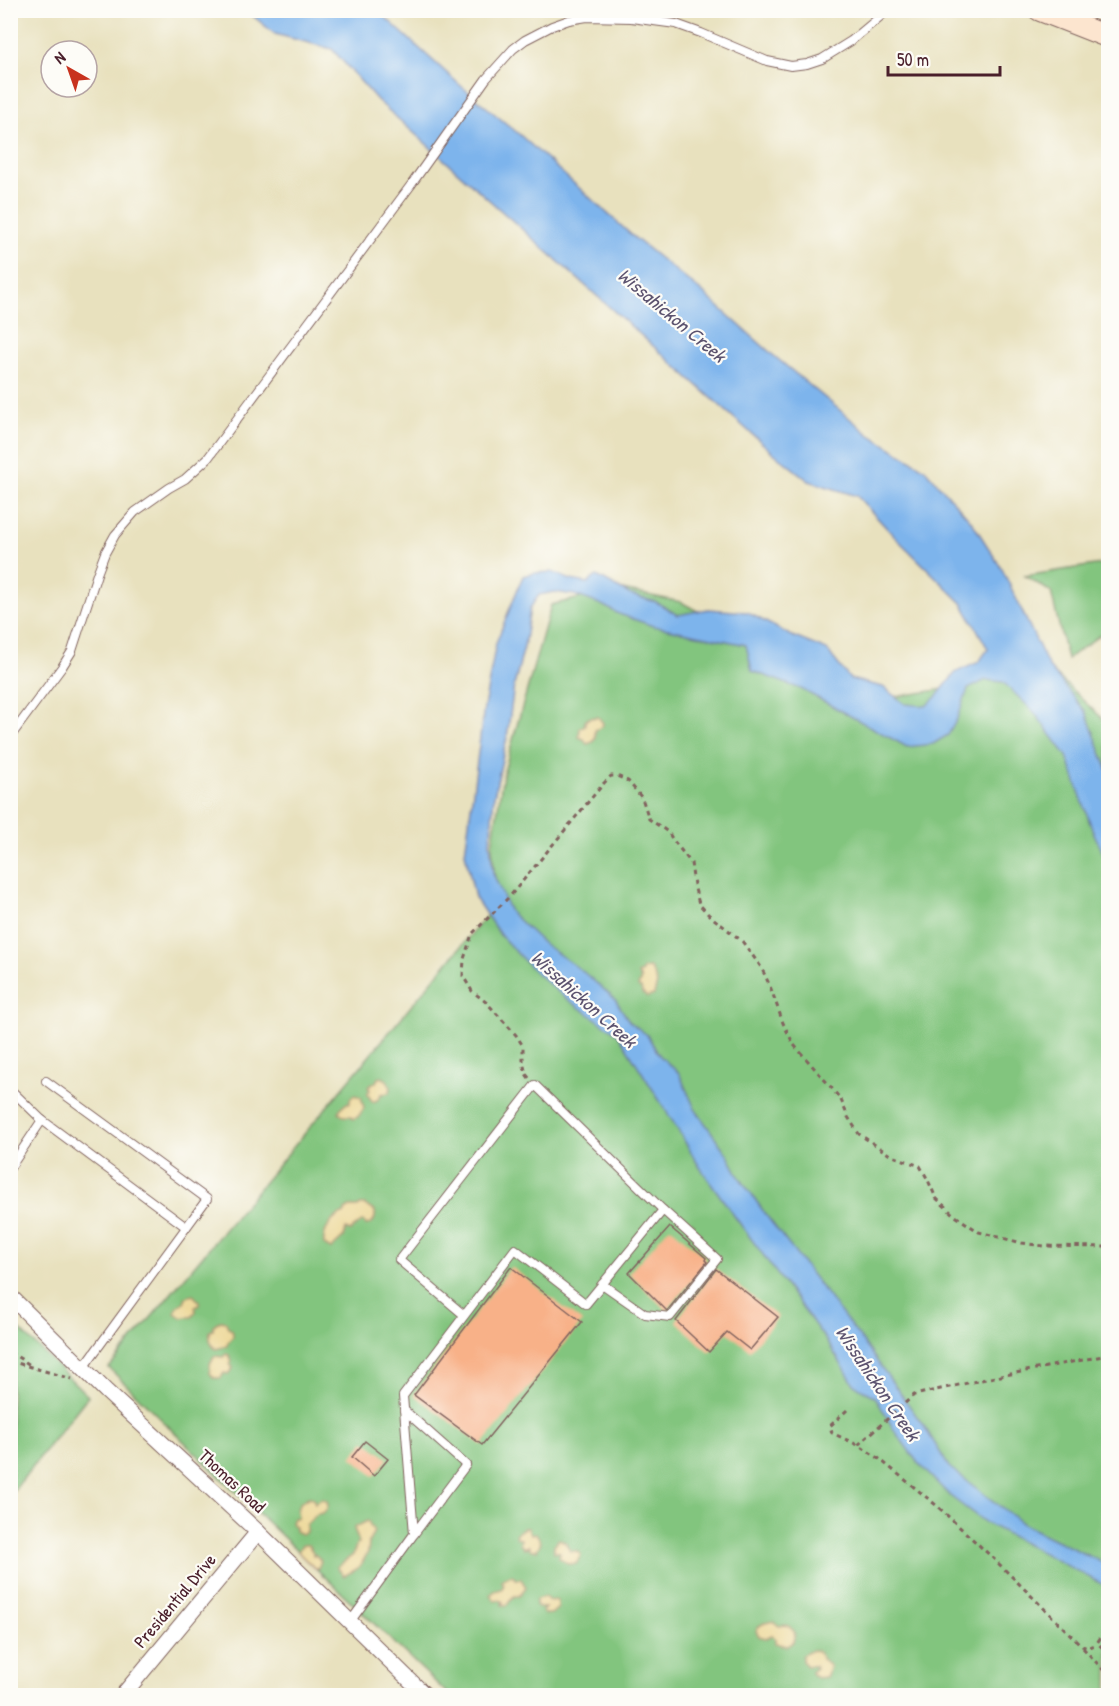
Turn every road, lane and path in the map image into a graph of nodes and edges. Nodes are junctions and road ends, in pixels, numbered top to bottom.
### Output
1 (888, 10) edge
2 (1039, 10) edge
3 (618, 14) edge
4 (1108, 37) edge
5 (10, 737) edge
6 (46, 1080) dead end
7 (535, 1084) junction
8 (10, 1089) edge
9 (42, 1120) junction
10 (10, 1168) edge
11 (663, 1210) junction
12 (186, 1227) junction
13 (1108, 1247) edge
14 (602, 1284) junction
15 (10, 1296) edge
16 (464, 1316) junction
17 (10, 1352) edge
18 (1108, 1354) edge
19 (10, 1361) edge
20 (31, 1366) junction
21 (83, 1368) junction
22 (404, 1410) junction
23 (848, 1410) dead end
24 (858, 1445) junction
25 (258, 1532) junction
26 (414, 1534) junction
27 (350, 1622) junction
28 (1108, 1634) edge
29 (1097, 1644) junction
30 (1082, 1646) junction
31 (1108, 1648) edge
32 (1108, 1675) edge
33 (122, 1695) edge
34 (426, 1695) edge

1 - 3 lane
2 - 4 main road
3 - 5 lane
6 - 12 lane
7 - 11 lane
7 - 13 path
7 - 16 lane
8 - 9 lane
9 - 10 lane
9 - 12 lane
11 - 14 lane
11 - 14 lane
12 - 21 lane
14 - 16 lane
15 - 21 street, Thomas Road
16 - 22 lane
17 - 20 path
18 - 24 path
19 - 20 path
20 - 21 path
21 - 25 street, Thomas Road
22 - 26 lane
22 - 26 lane
23 - 24 path
24 - 30 path
25 - 27 street, Thomas Road
25 - 33 street, Presidential Drive
26 - 27 lane
27 - 34 street, Thomas Road
28 - 29 path
29 - 30 path
29 - 31 path
30 - 32 path

